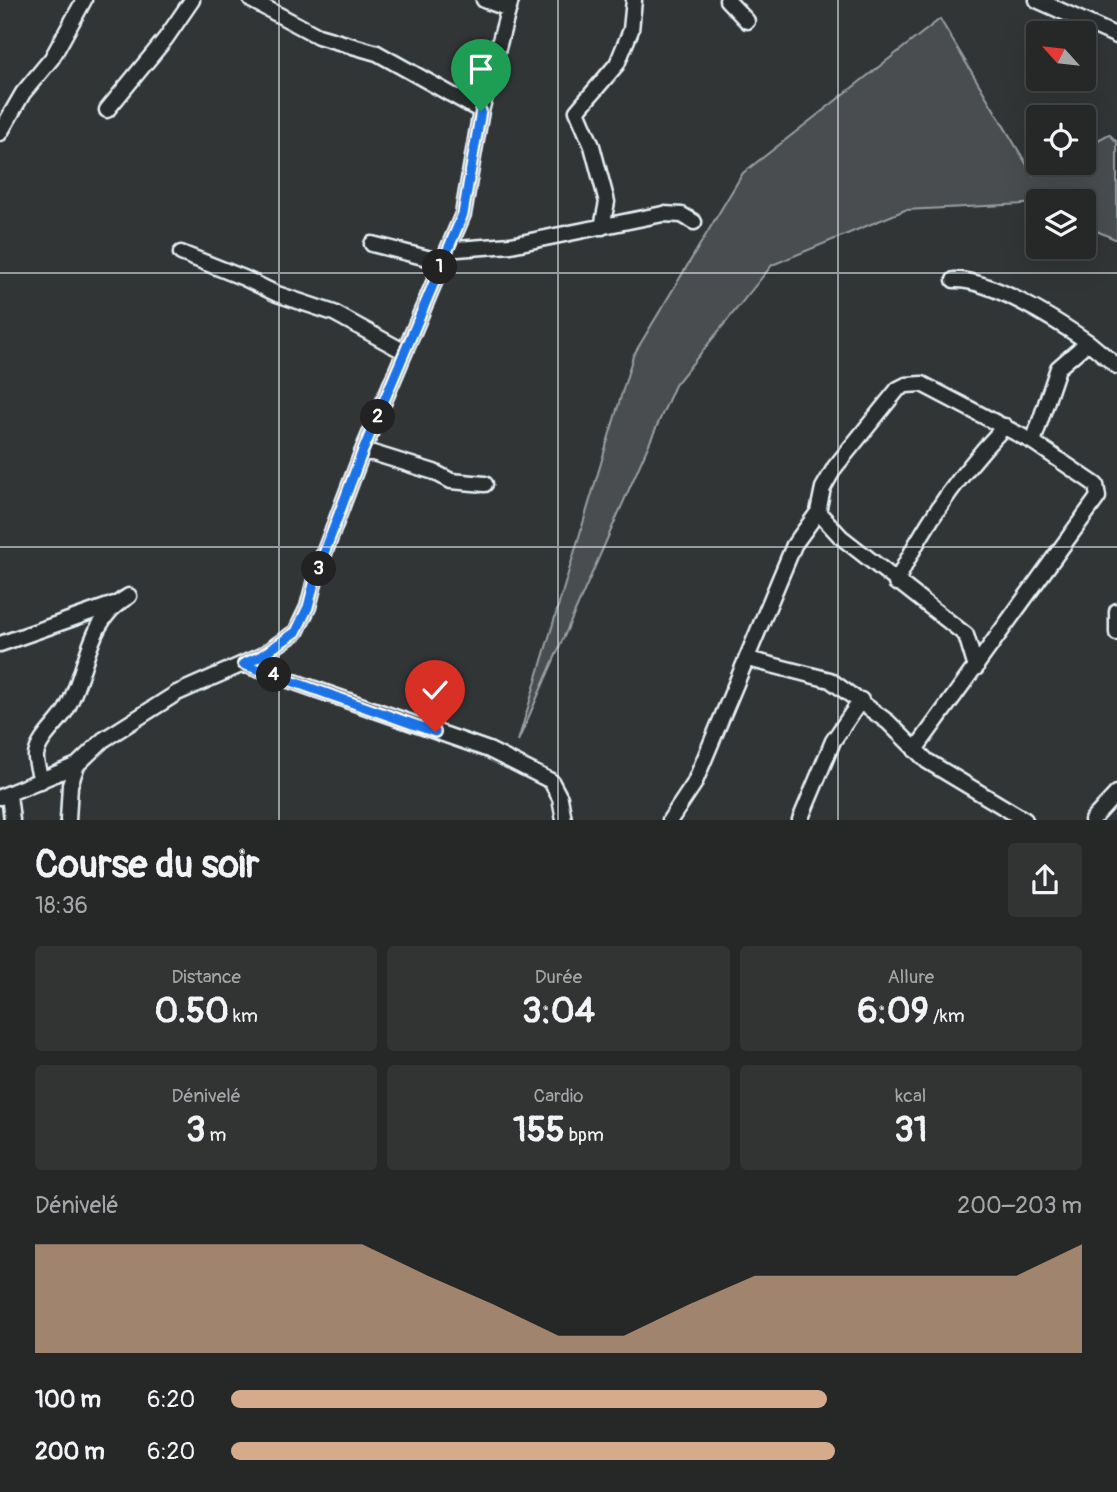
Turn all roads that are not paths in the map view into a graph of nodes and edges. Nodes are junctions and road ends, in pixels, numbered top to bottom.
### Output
1 (84, 0) edge
2 (192, 0) edge
3 (251, 0) edge
4 (484, 0) edge
5 (634, 0) edge
6 (727, 0) edge
7 (1037, 0) edge
8 (510, 4) edge
9 (747, 21) dead end
10 (1117, 36) edge
11 (107, 110) dead end
12 (481, 111) junction
13 (0, 133) edge
14 (694, 222) dead end
15 (601, 227) junction
16 (372, 244) dead end
17 (450, 246) junction
18 (181, 253) dead end
19 (443, 262) junction
20 (954, 280) dead end
21 (1088, 342) junction
22 (403, 351) junction
23 (1117, 366) edge
24 (1005, 425) junction
25 (1033, 442) junction
26 (362, 453) junction
27 (485, 484) dead end
28 (818, 512) junction
29 (896, 583) junction
30 (129, 596) dead end
31 (114, 604) junction
32 (1117, 611) edge
33 (1117, 633) edge
34 (0, 644) edge
35 (748, 659) junction
36 (243, 664) junction
37 (976, 668) junction
38 (861, 700) junction
39 (915, 750) junction
40 (77, 765) junction
41 (41, 781) junction
42 (1117, 793) edge
43 (4, 796) edge
44 (12, 820) edge
45 (68, 820) edge
46 (564, 820) edge
47 (670, 820) edge
48 (800, 820) edge
49 (1025, 820) edge
50 (1092, 820) edge

1 - 13 street
2 - 11 street
3 - 12 street
4 - 8 street
5 - 15 street
6 - 9 street
7 - 10 street
8 - 12 street
12 - 17 street
14 - 15 street
15 - 17 street
16 - 19 street
17 - 19 street
18 - 22 street
19 - 22 street
20 - 21 street
21 - 23 street
21 - 25 street
22 - 26 street
24 - 25 street
24 - 28 street
24 - 29 street
25 - 37 street
26 - 27 street
26 - 36 street
28 - 29 street
28 - 35 street
29 - 37 street
30 - 31 street
31 - 34 street
31 - 41 street
32 - 33 street
35 - 38 street
35 - 47 street
36 - 40 street
36 - 46 street
37 - 39 street
38 - 39 street
38 - 48 street
39 - 49 street
40 - 41 street
40 - 45 street
41 - 43 street
42 - 50 street
43 - 44 street

